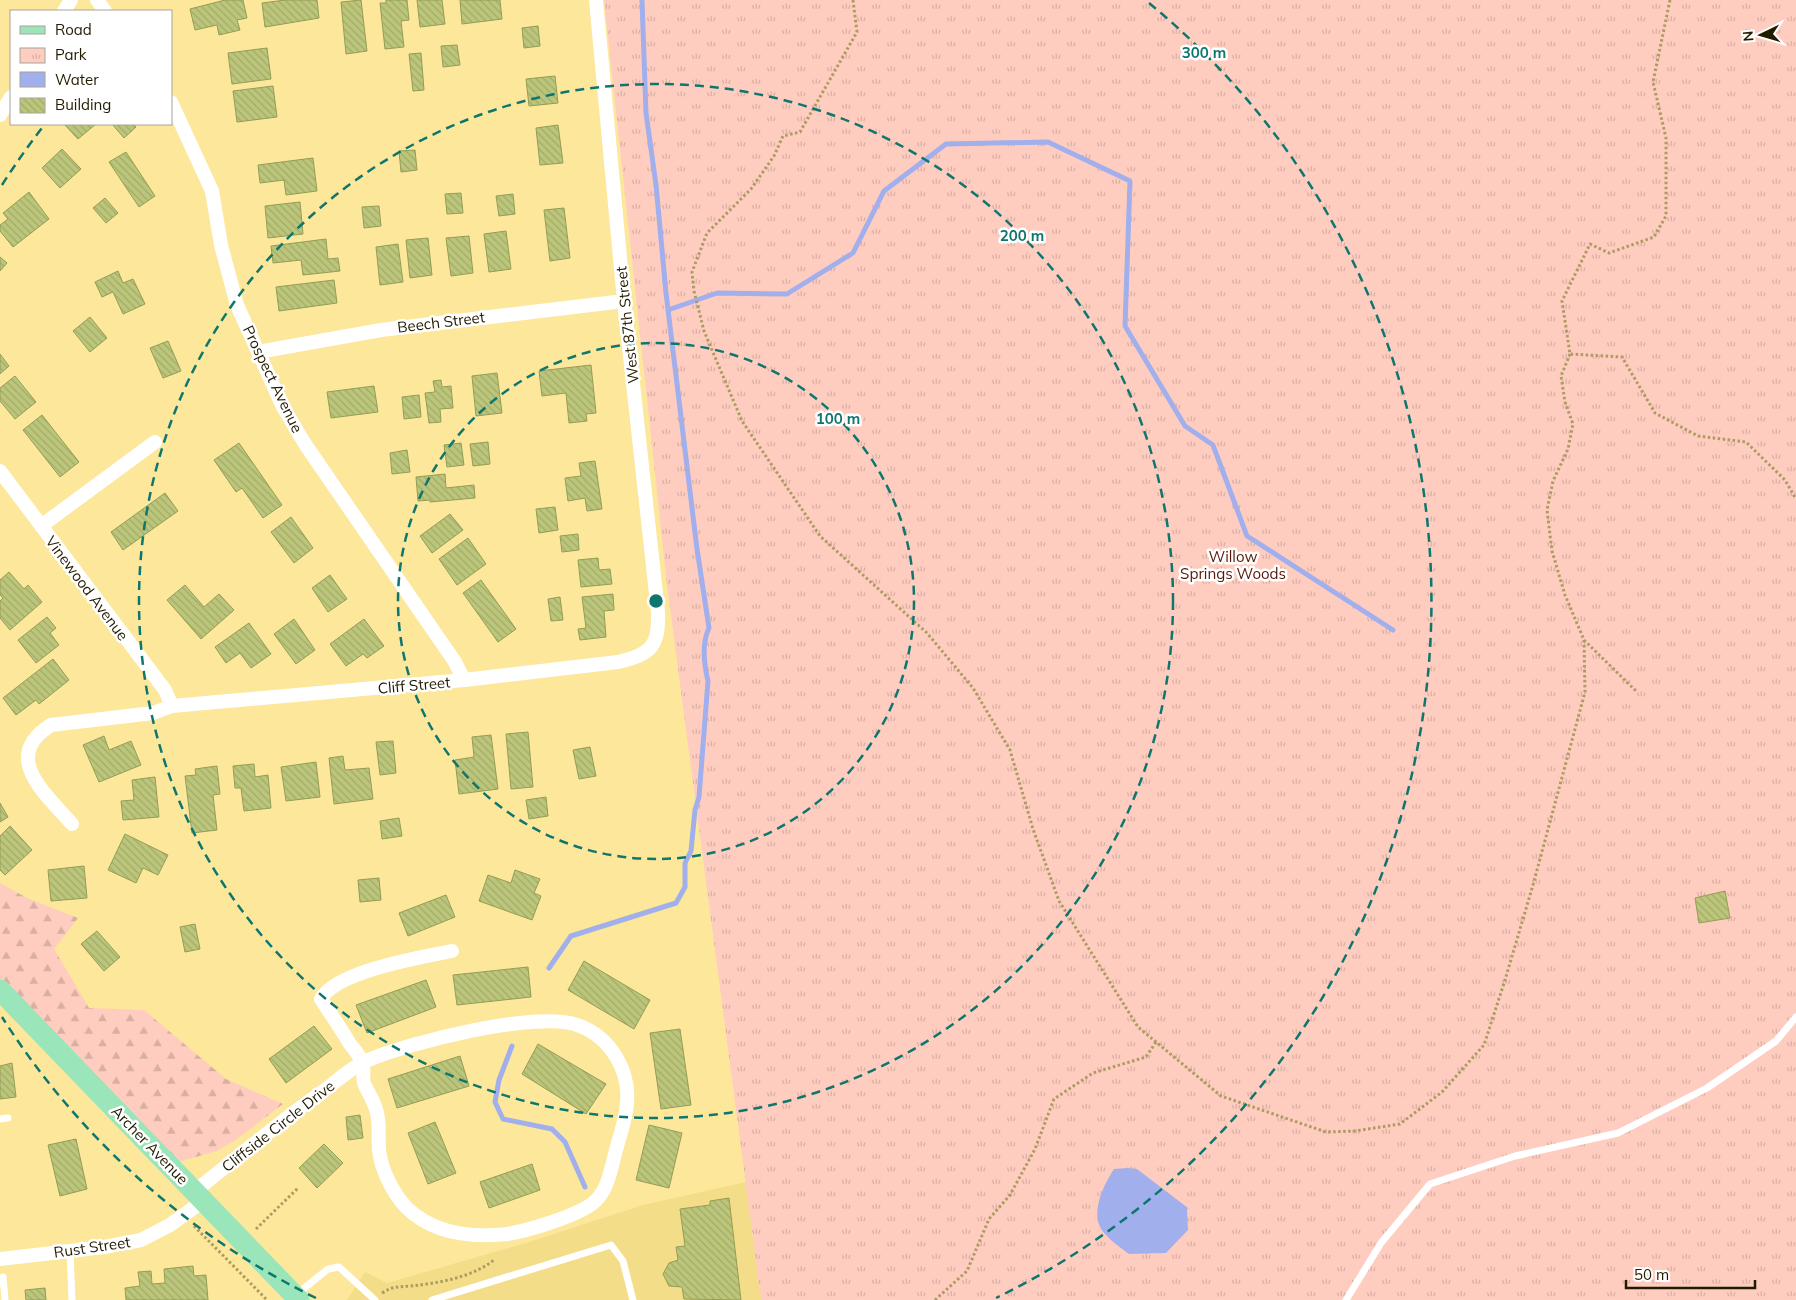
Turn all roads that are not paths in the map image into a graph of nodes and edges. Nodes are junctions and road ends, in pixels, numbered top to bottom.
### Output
1 (596, 0) edge
2 (10, 99) edge
3 (172, 104) edge
4 (0, 115) edge
5 (624, 301) junction
6 (258, 352) junction
7 (155, 442) dead end
8 (0, 471) edge
9 (41, 526) junction
10 (652, 648) joint
11 (464, 680) junction
12 (172, 706) junction
13 (72, 824) dead end
14 (452, 951) dead end
15 (1, 992) edge
16 (1796, 1017) edge
17 (362, 1062) junction
18 (198, 1196) junction
19 (70, 1250) junction
20 (0, 1259) edge
21 (3, 1277) dead end
22 (297, 1298) edge
23 (374, 1299) edge
24 (5, 1300) edge
25 (72, 1300) edge
26 (432, 1300) edge
27 (633, 1300) edge
28 (1346, 1300) edge

1 - 5 street, West 87th Street
2 - 4 street
3 - 6 street, Prospect Avenue
5 - 6 street, Beech Street
5 - 10 street, West 87th Street
6 - 11 street, Prospect Avenue
7 - 9 street
8 - 9 street, Vinewood Avenue
9 - 12 street, Vinewood Avenue
10 - 11 street, Cliff Street
11 - 12 street, Cliff Street
12 - 13 street, Cliff Street
14 - 17 street
15 - 18 main road, Archer Avenue
16 - 28 lane
17 - 17 street, Cliffside Circle Drive
17 - 18 street, Cliffside Circle Drive
18 - 19 street, Rust Street
18 - 22 main road, Archer Avenue
19 - 20 street, Rust Street
19 - 25 lane
21 - 24 lane
22 - 23 lane
26 - 27 lane

